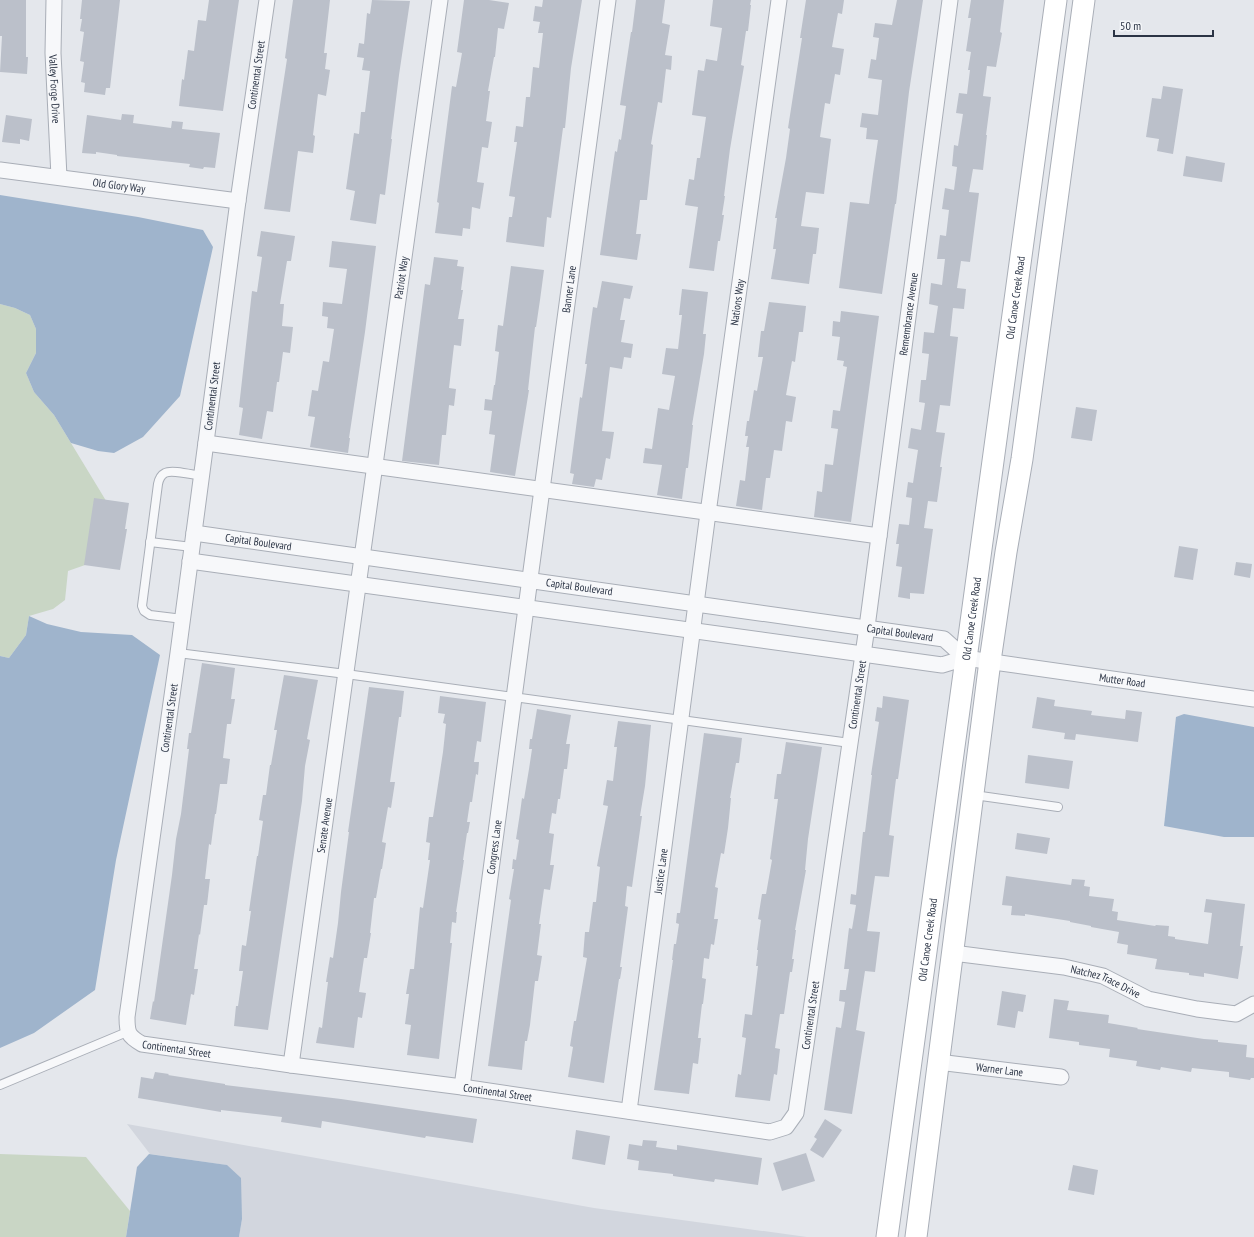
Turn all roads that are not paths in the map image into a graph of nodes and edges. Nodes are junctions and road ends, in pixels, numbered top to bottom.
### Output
1 (54, 0) edge
2 (267, 0) edge
3 (440, 0) edge
4 (608, 0) edge
5 (779, 0) edge
6 (950, 0) edge
7 (1056, 0) edge
8 (1084, 0) edge
9 (0, 170) edge
10 (58, 177) junction
11 (238, 202) junction
12 (206, 443) junction
13 (374, 466) junction
14 (202, 476) junction
15 (542, 489) junction
16 (708, 513) junction
17 (879, 536) junction
18 (150, 542) junction
19 (192, 547) junction
20 (362, 556) junction
21 (530, 579) junction
22 (359, 584) junction
23 (697, 604) junction
24 (526, 608) junction
25 (183, 619) junction
26 (867, 628) junction
27 (693, 631) junction
28 (178, 653) junction
29 (863, 655) junction
30 (965, 658) junction
31 (990, 661) junction
32 (346, 674) junction
33 (514, 698) junction
34 (1254, 699) edge
35 (681, 719) junction
36 (850, 743) junction
37 (973, 794) junction
38 (1058, 807) dead end
39 (953, 953) junction
40 (1254, 1004) edge
41 (127, 1032) junction
42 (938, 1062) junction
43 (291, 1065) junction
44 (1061, 1077) dead end
45 (0, 1085) edge
46 (462, 1087) junction
47 (629, 1111) junction
48 (887, 1237) edge
49 (916, 1237) edge

1 - 10 street, Valley Forge Drive
2 - 11 street, Continental Street
3 - 13 street, Patriot Way
4 - 15 street, Banner Lane
5 - 16 street, Nations Way
6 - 17 street, Remembrance Avenue
7 - 30 main road, Old Canoe Creek Road
8 - 31 main road
9 - 10 street, Old Glory Way
10 - 11 street, Old Glory Way
11 - 12 street, Continental Street
12 - 13 street
12 - 14 street, Continental Street
13 - 15 street
13 - 20 street, Patriot Way
14 - 18 lane
14 - 19 street, Continental Street
15 - 16 street
15 - 21 street, Banner Lane
16 - 17 street
16 - 23 street, Nations Way
17 - 26 street, Remembrance Avenue
18 - 19 lane
18 - 25 lane
19 - 20 street, Capital Boulevard
19 - 22 street
19 - 25 street, Continental Street
20 - 21 street, Capital Boulevard
20 - 22 street, Patriot Way
21 - 23 street, Capital Boulevard
21 - 24 street, Banner Lane
22 - 24 street
22 - 32 street, Senate Avenue
23 - 26 street, Capital Boulevard
23 - 27 street, Nations Way
24 - 27 street
24 - 33 street, Congress Lane
25 - 28 street, Continental Street
26 - 29 street, Continental Street
26 - 30 street, Capital Boulevard
27 - 29 street
27 - 35 street, Justice Lane
28 - 32 lane
28 - 41 street, Continental Street
29 - 30 street
29 - 36 street, Continental Street
30 - 31 street, Mutter Road
30 - 48 main road, Old Canoe Creek Road
31 - 34 street, Mutter Road
31 - 37 main road
32 - 33 lane
32 - 43 street, Senate Avenue
33 - 35 lane
33 - 46 street, Congress Lane
35 - 36 lane
35 - 47 street, Justice Lane
36 - 47 street, Continental Street
37 - 38 lane
37 - 39 main road
39 - 40 street, Natchez Trace Drive
39 - 42 main road
41 - 43 street, Continental Street
41 - 45 lane
42 - 44 street, Warner Lane
42 - 49 main road
43 - 46 street, Continental Street
46 - 47 street, Continental Street

